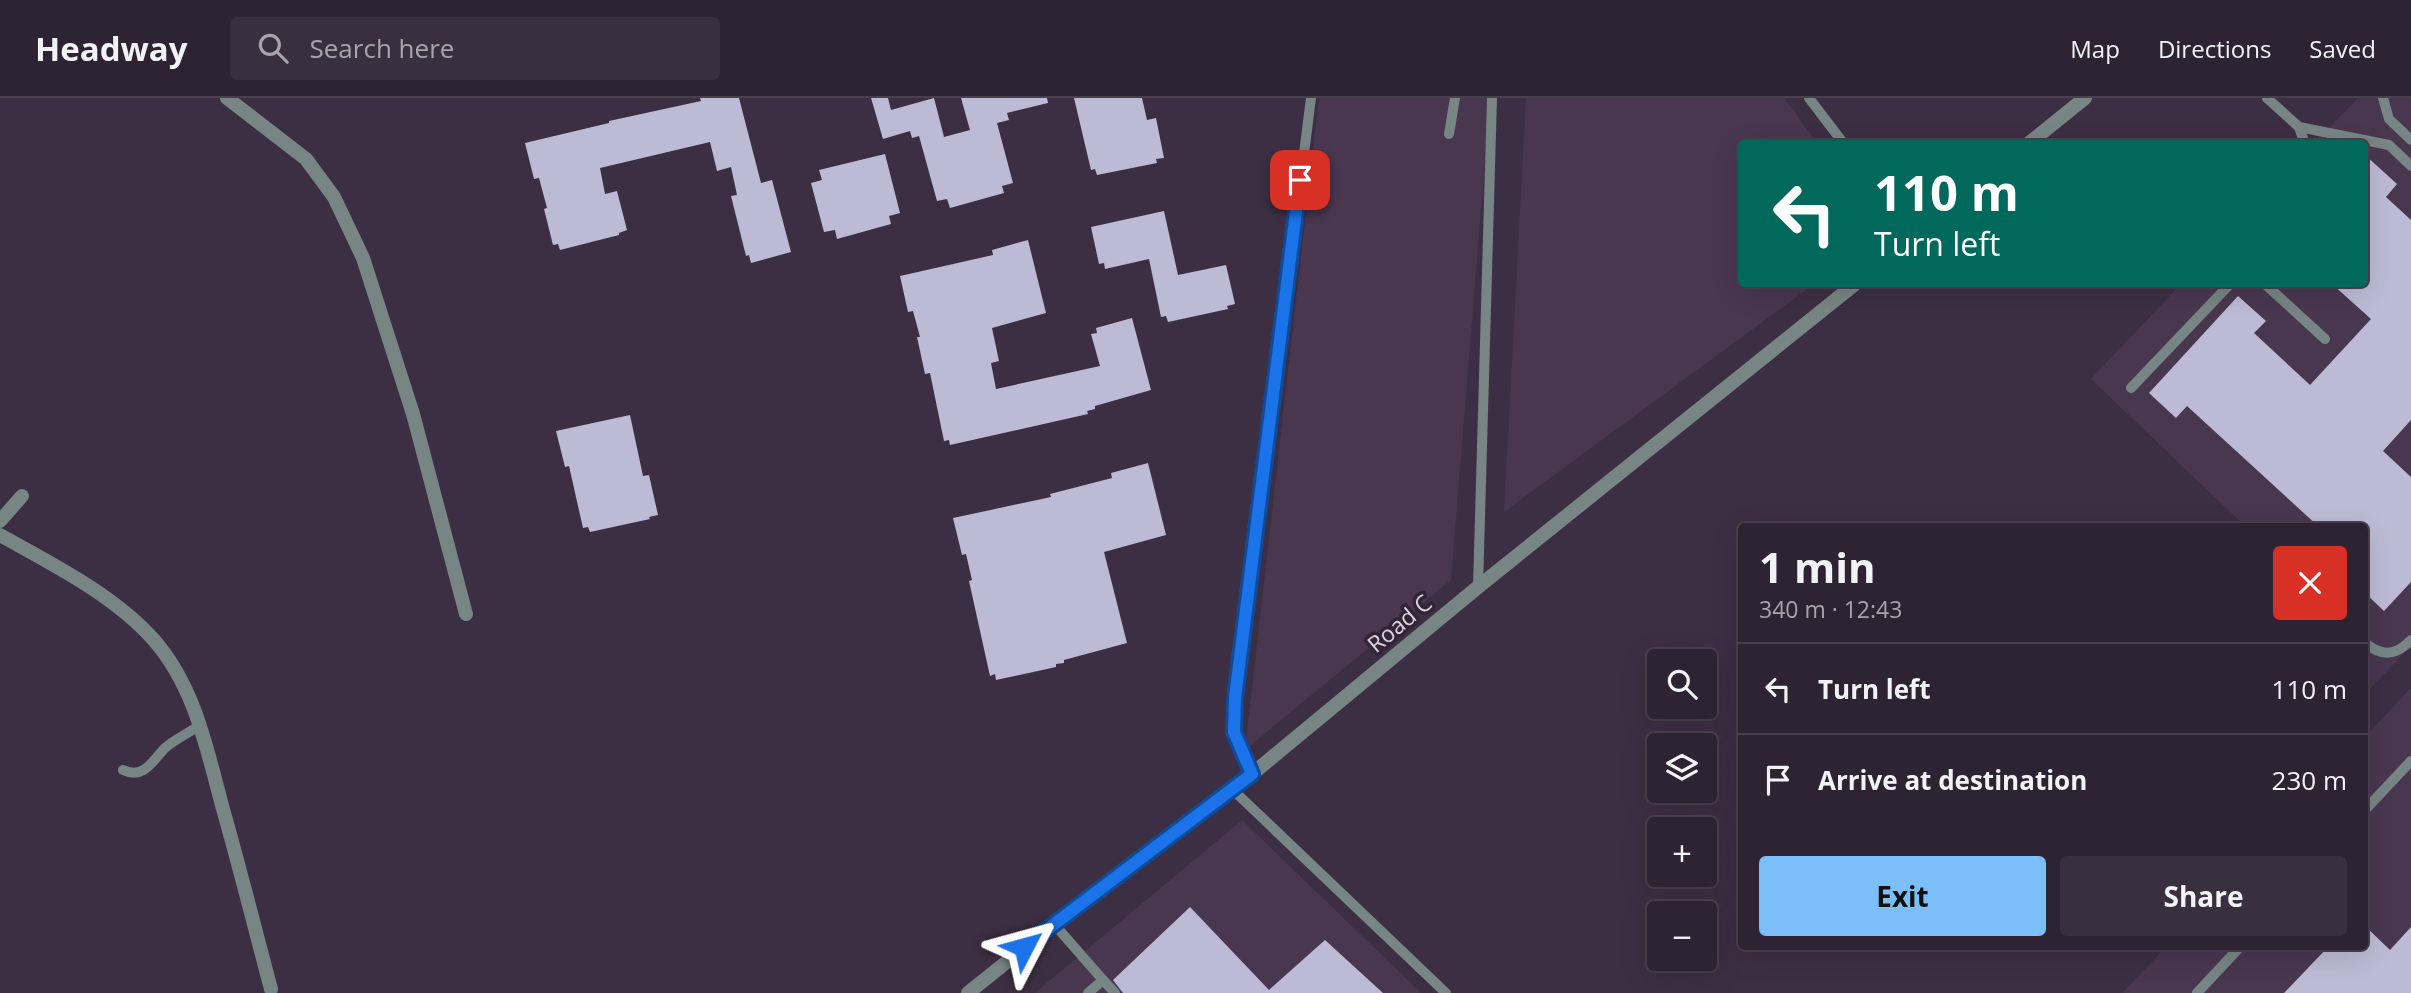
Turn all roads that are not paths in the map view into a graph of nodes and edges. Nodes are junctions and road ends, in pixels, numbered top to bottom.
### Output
1 (227, 98) edge
2 (1311, 98) edge
3 (1455, 98) edge
4 (1492, 98) edge
5 (1809, 98) edge
6 (2085, 98) edge
7 (2267, 98) edge
8 (2383, 98) edge
9 (2299, 127) junction
10 (1449, 134) dead end
11 (1841, 140) edge
12 (2033, 140) edge
13 (2304, 140) edge
14 (2360, 140) edge
15 (2411, 140) edge
16 (2368, 142) edge
17 (2411, 166) edge
18 (1851, 287) edge
19 (2227, 287) edge
20 (2268, 287) edge
21 (2325, 339) dead end
22 (2131, 388) dead end
23 (22, 496) dead end
24 (0, 522) edge
25 (0, 535) edge
26 (1478, 587) junction
27 (466, 614) dead end
28 (2411, 640) edge
29 (2368, 645) edge
30 (200, 725) junction
31 (2411, 761) edge
32 (123, 770) dead end
33 (1252, 774) junction
34 (1232, 789) junction
35 (2368, 807) edge
36 (1054, 923) junction
37 (2237, 950) edge
38 (1103, 980) junction
39 (271, 989) dead end
40 (968, 993) edge
41 (1088, 993) edge
42 (1115, 993) edge
43 (1446, 993) edge
44 (2197, 993) edge

1 - 27 street
2 - 33 lane
3 - 10 lane
4 - 26 lane
5 - 11 lane
6 - 12 street
7 - 9 lane
8 - 15 lane
9 - 13 lane
9 - 14 lane
16 - 17 lane
18 - 26 street, Road C
19 - 22 lane
20 - 21 lane
23 - 24 street
25 - 30 street
26 - 33 street, Road C
28 - 29 lane
30 - 32 lane
30 - 39 street
31 - 35 lane
33 - 34 street, Road C
34 - 36 street, Road C
34 - 43 lane
36 - 38 lane
36 - 40 street, Road C
37 - 44 lane
38 - 41 lane
38 - 42 lane

